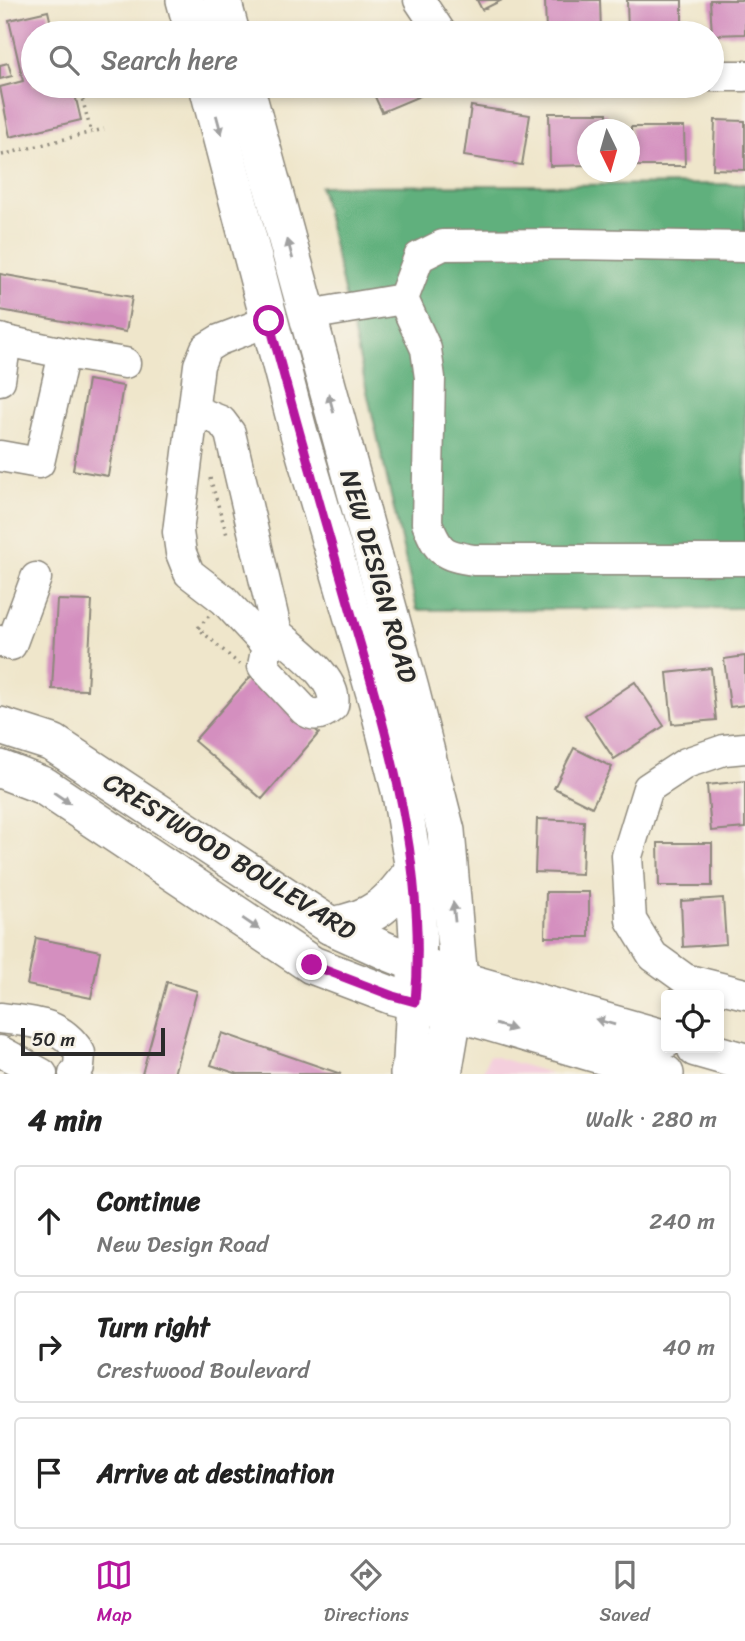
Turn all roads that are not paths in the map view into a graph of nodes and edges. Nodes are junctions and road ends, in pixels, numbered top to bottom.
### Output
1 (186, 0) edge
2 (222, 0) edge
3 (419, 0) edge
4 (191, 21) edge
5 (228, 21) edge
6 (433, 21) edge
7 (724, 76) edge
8 (745, 76) edge
9 (211, 98) edge
10 (248, 98) edge
11 (745, 247) edge
12 (403, 299) junction
13 (308, 314) junction
14 (269, 321) junction
15 (3, 340) edge
16 (64, 352) junction
17 (125, 363) dead end
18 (0, 380) edge
19 (193, 410) junction
20 (0, 456) edge
21 (745, 560) edge
22 (36, 578) dead end
23 (5, 652) edge
24 (0, 726) edge
25 (745, 748) edge
26 (0, 769) edge
27 (414, 869) junction
28 (331, 926) junction
29 (418, 965) junction
30 (745, 994) edge
31 (457, 996) junction
32 (415, 1002) junction
33 (0, 1018) edge
34 (661, 1038) edge
35 (0, 1051) edge
36 (714, 1053) edge
37 (745, 1062) edge
38 (42, 1074) edge
39 (74, 1074) edge
40 (409, 1074) edge
41 (443, 1074) edge
42 (665, 1074) edge

1 - 4 main road
2 - 5 main road
3 - 6 street
7 - 8 street
9 -> 14 main road, NEW DESIGN ROAD
13 -> 10 main road, NEW DESIGN ROAD
11 - 12 street
12 - 13 street
12 - 21 street
13 - 14 main road
31 -> 13 main road, NEW DESIGN ROAD
14 - 19 street
14 - 27 main road, NEW DESIGN ROAD
15 - 16 street
15 - 18 street
16 - 17 street
16 - 20 street
19 - 19 street
22 - 23 street
24 - 28 main road, CRESTWOOD BOULEVARD
25 - 30 street
26 -> 32 main road, CRESTWOOD BOULEVARD
27 - 28 main road
27 - 29 main road, NEW DESIGN ROAD
28 - 29 main road, CRESTWOOD BOULEVARD
29 - 31 main road, CRESTWOOD BOULEVARD
29 - 32 main road, NEW DESIGN ROAD
31 - 32 main road, CRESTWOOD BOULEVARD
34 -> 31 main road, CRESTWOOD BOULEVARD
31 - 41 main road, NEW DESIGN ROAD
31 -> 42 main road, CRESTWOOD BOULEVARD
32 - 40 main road, NEW DESIGN ROAD
33 - 39 street
35 - 38 street
36 - 37 main road

